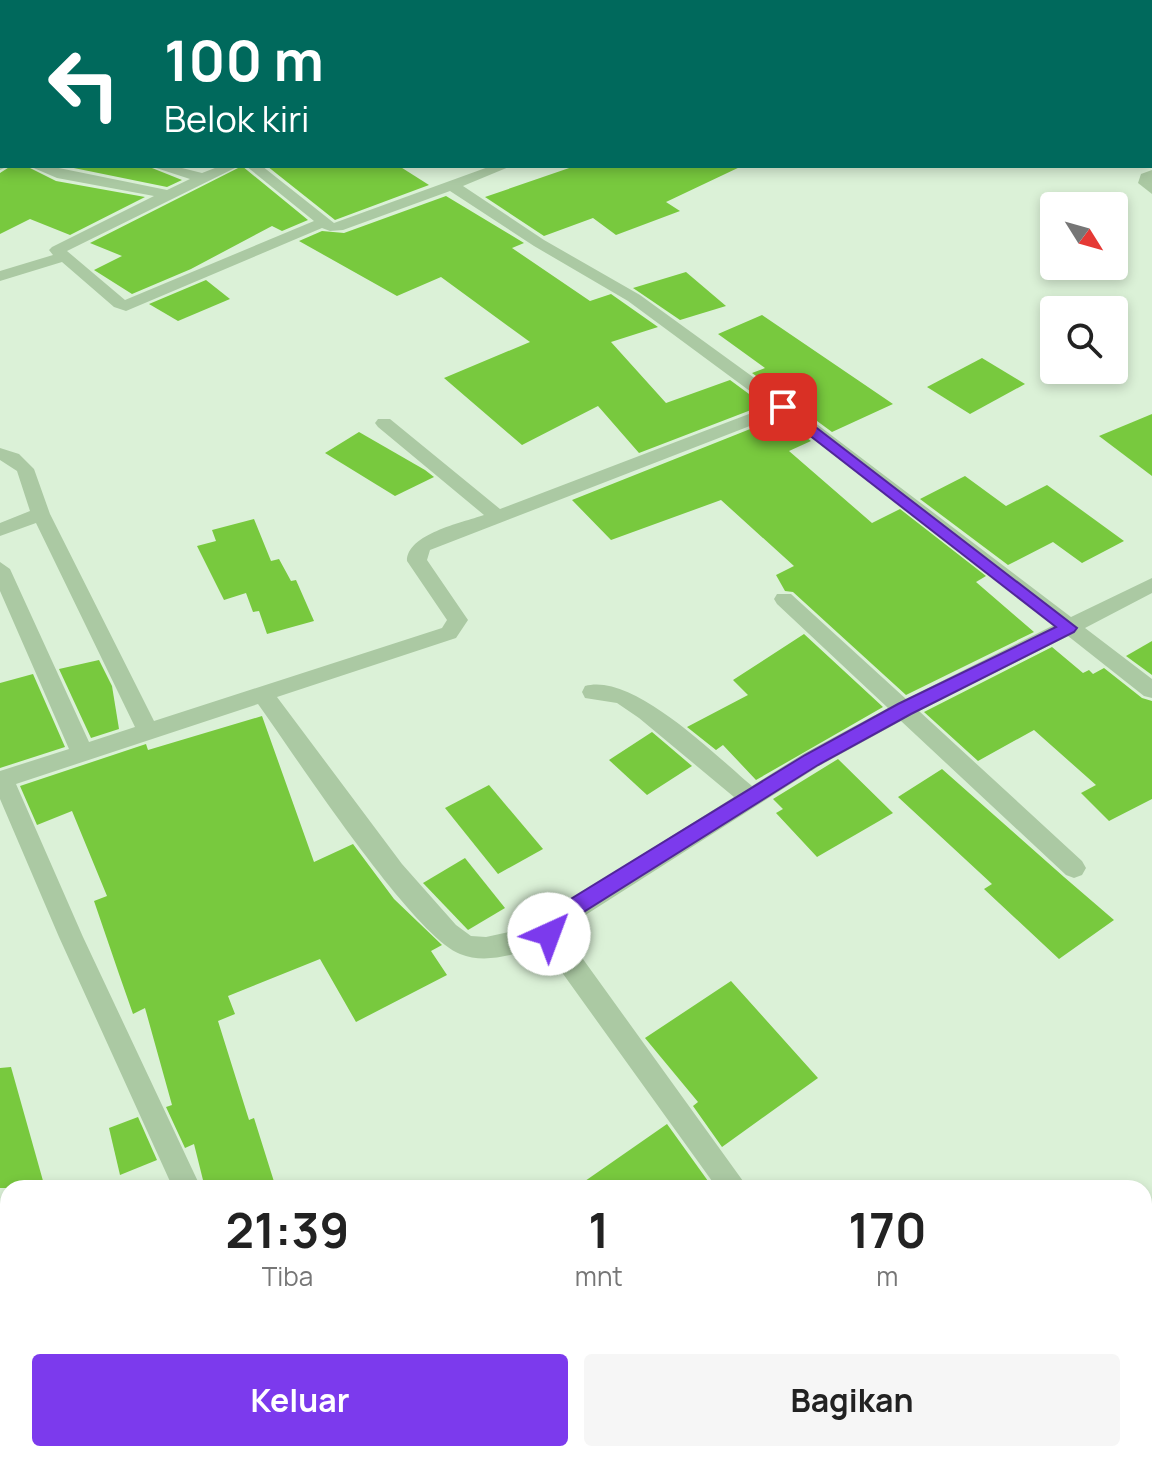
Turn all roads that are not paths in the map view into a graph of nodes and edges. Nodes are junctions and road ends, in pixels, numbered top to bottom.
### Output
1 (41, 168) edge
2 (165, 168) edge
3 (227, 168) edge
4 (256, 168) edge
5 (498, 168) edge
6 (1152, 174) edge
7 (203, 178) junction
8 (451, 185) junction
9 (1152, 190) edge
10 (164, 194) junction
11 (324, 222) junction
12 (66, 256) junction
13 (0, 276) edge
14 (783, 407) junction
15 (384, 423) dead end
16 (0, 454) edge
17 (41, 514) junction
18 (497, 516) junction
19 (0, 530) edge
20 (0, 569) edge
21 (1152, 585) edge
22 (784, 599) dead end
23 (1068, 628) junction
24 (1152, 690) edge
25 (593, 692) dead end
26 (262, 693) junction
27 (905, 709) junction
28 (147, 730) junction
29 (82, 752) junction
30 (1, 780) edge
31 (751, 798) junction
32 (1074, 868) dead end
33 (549, 934) junction
34 (183, 1180) edge
35 (728, 1180) edge

1 - 10 street
2 - 7 street
3 - 7 street
4 - 11 street
5 - 8 street
6 - 9 street
7 - 10 street
8 - 11 street
8 - 14 street
10 - 12 street
11 - 12 street
12 - 13 street
14 - 18 street
14 - 23 street
15 - 18 street
16 - 17 street
17 - 19 street
17 - 28 street
18 - 26 street
20 - 29 street
21 - 23 street
22 - 27 street
23 - 24 street
23 - 27 street
25 - 31 street
26 - 28 street
26 - 33 street
27 - 31 street
27 - 32 street
28 - 29 street
29 - 30 street
30 - 34 street
31 - 33 street
33 - 35 street

